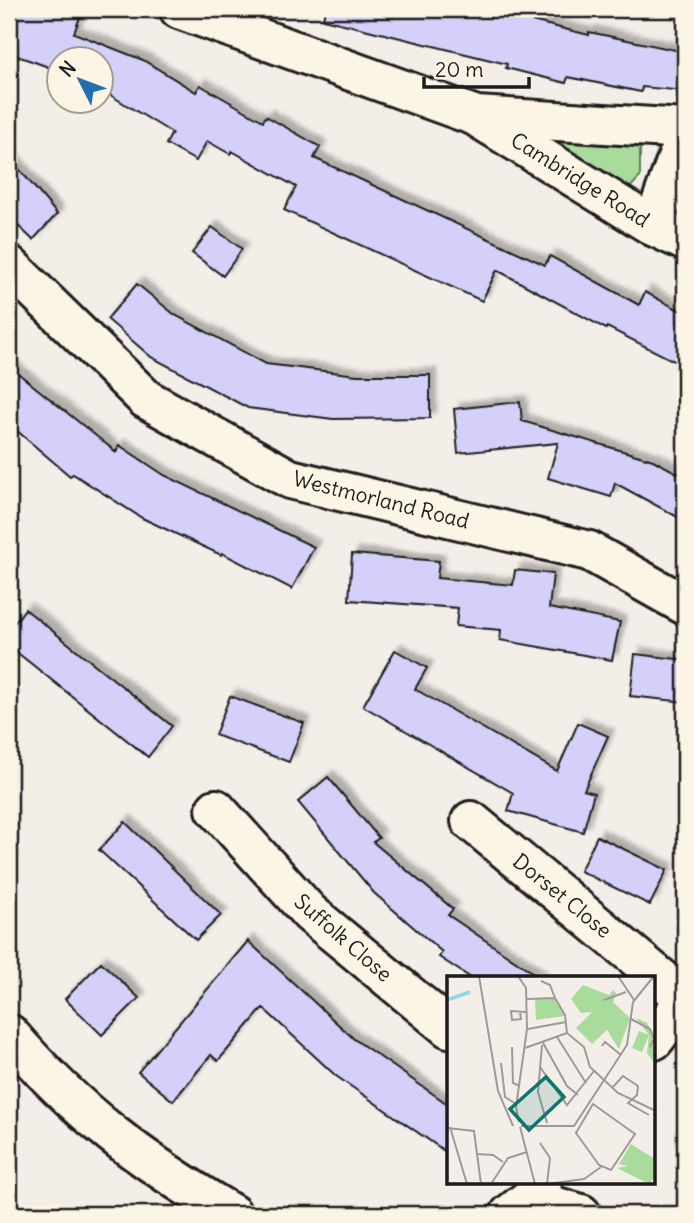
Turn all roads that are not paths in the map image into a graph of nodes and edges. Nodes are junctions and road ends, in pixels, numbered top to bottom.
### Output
1 (179, 9) edge
2 (476, 116) junction
3 (685, 129) edge
4 (685, 137) edge
5 (669, 234) edge
6 (9, 265) edge
7 (685, 605) edge
8 (216, 809) dead end
9 (471, 821) dead end
10 (685, 999) edge
11 (447, 1026) edge
12 (9, 1034) edge
13 (656, 1037) edge
14 (526, 1203) edge
15 (232, 1214) edge
16 (581, 1214) edge

1 - 2 street, Cambridge Road
2 - 3 street, Cambridge Road
2 - 5 street, Cambridge Road
4 - 5 street
6 - 7 street, Westmorland Road
8 - 11 street, Suffolk Close
9 - 10 street, Dorset Close
10 - 13 street
12 - 15 street
14 - 16 street

